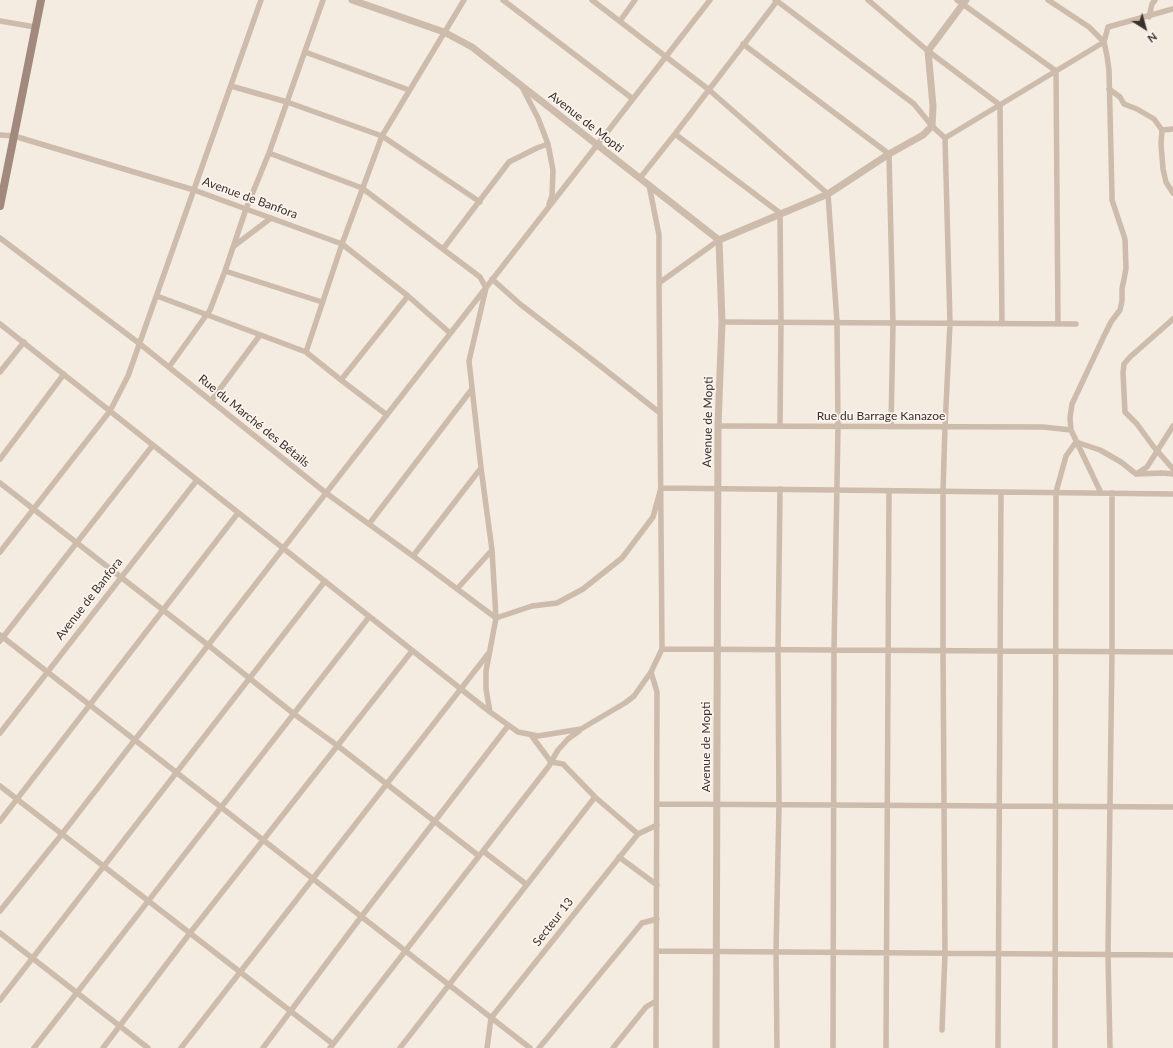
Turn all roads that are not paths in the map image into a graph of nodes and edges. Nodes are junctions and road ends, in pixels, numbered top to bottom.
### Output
1 (41, 0) edge
2 (262, 0) edge
3 (323, 0) edge
4 (352, 0) edge
5 (464, 0) edge
6 (503, 0) edge
7 (592, 0) edge
8 (635, 0) edge
9 (710, 0) edge
10 (776, 0) edge
11 (868, 0) edge
12 (1048, 0) edge
13 (1155, 0) edge
14 (962, 1) edge
15 (1173, 10) edge
16 (1149, 17) junction
17 (0, 21) edge
18 (620, 21) junction
19 (35, 27) junction
20 (444, 32) junction
21 (1104, 42) junction
22 (743, 44) junction
23 (305, 52) junction
24 (928, 52) junction
25 (666, 56) junction
26 (1056, 71) junction
27 (521, 85) junction
28 (231, 86) junction
29 (708, 89) junction
30 (1109, 89) junction
31 (409, 90) junction
32 (633, 99) junction
33 (287, 102) junction
34 (1000, 105) junction
35 (932, 126) junction
36 (1173, 129) edge
37 (1162, 130) junction
38 (675, 134) junction
39 (0, 135) edge
40 (14, 136) junction
41 (382, 136) junction
42 (945, 138) junction
43 (548, 144) junction
44 (597, 145) junction
45 (269, 153) junction
46 (889, 154) junction
47 (640, 178) junction
48 (649, 185) junction
49 (362, 188) junction
50 (194, 190) junction
51 (1173, 193) edge
52 (828, 194) junction
53 (480, 202) junction
54 (0, 206) edge
55 (548, 208) junction
56 (246, 209) junction
57 (780, 213) junction
58 (270, 218) junction
59 (0, 238) edge
60 (719, 240) junction
61 (342, 244) junction
62 (233, 246) junction
63 (443, 249) junction
64 (225, 270) junction
65 (492, 279) junction
66 (659, 283) junction
67 (486, 288) junction
68 (157, 296) junction
69 (408, 296) junction
70 (322, 302) junction
71 (206, 315) junction
72 (1173, 319) edge
73 (722, 322) junction
74 (781, 322) junction
75 (838, 322) junction
76 (893, 323) junction
77 (950, 323) junction
78 (0, 324) edge
79 (1002, 324) junction
80 (1058, 324) junction
81 (1076, 324) dead end
82 (450, 333) junction
83 (260, 335) junction
84 (24, 342) junction
85 (140, 344) junction
86 (306, 352) junction
87 (170, 367) junction
88 (0, 372) edge
89 (64, 374) junction
90 (341, 380) junction
91 (472, 389) junction
92 (211, 401) junction
93 (110, 411) junction
94 (660, 414) junction
95 (387, 415) junction
96 (718, 426) junction
97 (780, 426) junction
98 (838, 426) junction
99 (1173, 426) edge
100 (892, 427) junction
101 (945, 427) junction
102 (1071, 430) junction
103 (1076, 442) junction
104 (153, 445) junction
105 (1158, 451) junction
106 (0, 459) edge
107 (481, 468) junction
108 (1173, 469) edge
109 (1136, 474) junction
110 (1173, 474) edge
111 (197, 480) junction
112 (0, 483) edge
113 (661, 488) junction
114 (718, 489) junction
115 (780, 489) junction
116 (836, 490) junction
117 (888, 491) junction
118 (944, 491) junction
119 (1001, 492) junction
120 (1056, 492) junction
121 (326, 493) junction
122 (1101, 493) junction
123 (1112, 493) junction
124 (1173, 494) edge
125 (33, 509) junction
126 (238, 513) junction
127 (369, 524) junction
128 (77, 543) junction
129 (283, 548) junction
130 (492, 550) junction
131 (0, 552) edge
132 (413, 556) junction
133 (121, 577) junction
134 (324, 582) junction
135 (457, 589) junction
136 (163, 610) junction
137 (368, 617) junction
138 (496, 618) junction
139 (1, 638) edge
140 (208, 645) junction
141 (662, 649) junction
142 (717, 649) junction
143 (778, 650) junction
144 (834, 650) junction
145 (888, 650) junction
146 (412, 651) junction
147 (943, 651) junction
148 (999, 651) junction
149 (1055, 651) junction
150 (490, 652) junction
151 (1112, 652) junction
152 (1173, 652) edge
153 (47, 672) junction
154 (651, 672) junction
155 (249, 678) junction
156 (460, 690) junction
157 (90, 705) junction
158 (490, 712) junction
159 (294, 714) junction
160 (508, 726) junction
161 (581, 729) junction
162 (0, 733) edge
163 (531, 735) junction
164 (134, 740) junction
165 (338, 746) junction
166 (551, 762) junction
167 (176, 773) junction
168 (387, 784) junction
169 (0, 786) edge
170 (594, 797) junction
171 (17, 799) junction
172 (657, 804) junction
173 (717, 804) junction
174 (779, 805) junction
175 (834, 805) junction
176 (886, 806) junction
177 (944, 806) junction
178 (999, 806) junction
179 (1055, 806) junction
180 (1110, 807) junction
181 (1173, 807) edge
182 (222, 808) junction
183 (0, 821) edge
184 (435, 822) junction
185 (657, 825) junction
186 (62, 834) junction
187 (638, 834) junction
188 (264, 840) junction
189 (481, 854) junction
190 (619, 857) junction
191 (104, 866) junction
192 (313, 879) junction
193 (526, 884) junction
194 (657, 885) junction
195 (149, 900) junction
196 (0, 912) edge
197 (361, 917) junction
198 (657, 920) junction
199 (0, 933) edge
200 (190, 933) junction
201 (657, 951) junction
202 (405, 952) junction
203 (716, 952) junction
204 (776, 952) junction
205 (833, 952) junction
206 (887, 953) junction
207 (945, 953) junction
208 (998, 954) junction
209 (1055, 954) junction
210 (1108, 954) junction
211 (1173, 955) edge
212 (32, 958) junction
213 (241, 972) junction
214 (448, 985) junction
215 (77, 993) junction
216 (0, 1000) edge
217 (656, 1001) junction
218 (291, 1011) junction
219 (491, 1018) junction
220 (120, 1026) junction
221 (942, 1030) dead end
222 (332, 1046) edge
223 (34, 1048) edge
224 (103, 1048) edge
225 (148, 1048) edge
226 (182, 1048) edge
227 (263, 1048) edge
228 (400, 1048) edge
229 (487, 1048) edge
230 (530, 1048) edge
231 (539, 1048) edge
232 (613, 1048) edge
233 (656, 1048) edge
234 (716, 1048) edge
235 (777, 1048) edge
236 (833, 1048) edge
237 (886, 1048) edge
238 (998, 1048) edge
239 (1055, 1048) edge
240 (1110, 1048) edge

1 - 19 main road
2 - 28 street
3 - 23 street
4 - 20 street, Avenue de Mopti
5 - 20 street
6 - 32 street
7 - 18 street
8 - 18 street
9 - 25 street
10 - 22 street
10 - 35 street
11 - 24 street
12 - 21 street
13 - 16 street
14 - 24 street
14 - 26 street
15 - 16 street
16 - 21 street
17 - 19 street
18 - 25 street
19 - 40 main road
20 - 27 street, Avenue de Mopti
20 - 31 street
21 - 26 street
21 - 30 street
22 - 29 street
22 - 46 street
23 - 31 street
23 - 33 street
24 - 34 street
24 - 35 street
25 - 29 street
25 - 32 street
26 - 34 street
26 - 80 street
27 - 43 street
27 - 44 street, Avenue de Mopti
28 - 33 street
28 - 50 street
29 - 38 street
29 - 52 street
30 - 37 street
30 - 102 street
31 - 41 street
32 - 44 street
33 - 41 street
33 - 45 street
34 - 42 street
34 - 79 street
35 - 42 street
35 - 46 street
36 - 37 street
37 - 51 street
38 - 47 street
38 - 57 street
39 - 40 street, Avenue de Banfora
40 - 50 street, Avenue de Banfora
40 - 54 main road
41 - 49 street
41 - 53 street
42 - 77 street
43 - 53 street
43 - 55 street
44 - 47 street, Avenue de Mopti
44 - 55 street
45 - 49 street
45 - 56 street
46 - 52 street
46 - 76 street
47 - 48 street, Avenue de Mopti
48 - 60 street, Avenue de Mopti
48 - 66 street
49 - 61 street
49 - 63 street
50 - 56 street, Avenue de Banfora
50 - 68 street
52 - 57 street
52 - 75 street
53 - 63 street
55 - 65 street
56 - 58 street, Avenue de Banfora
56 - 62 street
57 - 60 street
57 - 74 street
58 - 61 street, Avenue de Banfora
58 - 62 street
59 - 85 street, Rue du Marché des Bétails
60 - 66 street
60 - 73 street, Avenue de Mopti
61 - 69 street, Avenue de Banfora
61 - 70 street
62 - 64 street
63 - 67 street
64 - 70 street
64 - 71 street
65 - 67 street
65 - 94 street
66 - 94 street
67 - 82 street
67 - 91 street
68 - 71 street
68 - 85 street
69 - 82 street, Avenue de Banfora
69 - 90 street
70 - 86 street
71 - 83 street
71 - 87 street
72 - 105 street
73 - 74 street
73 - 96 street, Avenue de Mopti
74 - 75 street
74 - 97 street
75 - 76 street
75 - 98 street
76 - 77 street
76 - 100 street
77 - 79 street
77 - 101 street
78 - 84 street
79 - 80 street
80 - 81 street
82 - 95 street
83 - 86 street
83 - 92 street
84 - 88 street
84 - 89 street
85 - 87 street, Rue du Marché des Bétails
85 - 93 street
86 - 90 street
87 - 92 street, Rue du Marché des Bétails
89 - 93 street
89 - 106 street
90 - 95 street
91 - 107 street
91 - 127 street
92 - 121 street, Rue du Marché des Bétails
93 - 104 street
93 - 125 street
94 - 113 street
95 - 121 street
96 - 97 street, Rue du Barrage Kanazoe
96 - 114 street, Avenue de Mopti
97 - 98 street, Rue du Barrage Kanazoe
98 - 100 street, Rue du Barrage Kanazoe
98 - 116 street
99 - 105 street
100 - 101 street, Rue du Barrage Kanazoe
101 - 102 street, Rue du Barrage Kanazoe
101 - 118 street
102 - 103 street
103 - 109 street
103 - 120 street
103 - 122 street
104 - 111 street
104 - 128 street
105 - 108 street
105 - 109 street
107 - 130 street
107 - 132 street
109 - 110 street
111 - 126 street
111 - 133 street, Avenue de Banfora
112 - 125 street
113 - 114 street
113 - 138 street
113 - 141 street
114 - 115 street
114 - 142 street, Avenue de Mopti
115 - 116 street
115 - 143 street
116 - 117 street
116 - 144 street
117 - 118 street
117 - 145 street
118 - 119 street
118 - 147 street
119 - 120 street
119 - 148 street
120 - 122 street
120 - 149 street
121 - 127 street, Rue du Marché des Bétails
121 - 129 street
122 - 123 street
123 - 124 street
123 - 151 street
125 - 128 street
125 - 131 street
126 - 129 street
126 - 136 street
127 - 132 street, Rue du Marché des Bétails
128 - 133 street
128 - 139 street
129 - 134 street
129 - 140 street
130 - 135 street
130 - 138 street
132 - 135 street, Rue du Marché des Bétails
133 - 136 street
133 - 153 street, Avenue de Banfora
134 - 137 street
134 - 155 street
135 - 138 street, Rue du Marché des Bétails
136 - 140 street
136 - 157 street
137 - 146 street
137 - 159 street
138 - 150 street
139 - 153 street
140 - 155 street
140 - 164 street
141 - 142 street
141 - 154 street
142 - 143 street
142 - 173 street, Avenue de Mopti
143 - 144 street
143 - 174 street
144 - 145 street
144 - 175 street
145 - 147 street
145 - 176 street
146 - 156 street
146 - 165 street
147 - 148 street
147 - 177 street
148 - 149 street
148 - 178 street
149 - 151 street
149 - 179 street
150 - 156 street
150 - 158 street
151 - 152 street
151 - 180 street
153 - 157 street
153 - 162 street, Avenue de Banfora
154 - 161 street
154 - 172 street
155 - 159 street
155 - 167 street
156 - 158 street
156 - 168 street
157 - 164 street
157 - 171 street
158 - 160 street
159 - 165 street
159 - 182 street
160 - 163 street
160 - 184 street
161 - 163 street
161 - 166 street
163 - 166 street
164 - 167 street
164 - 186 street
165 - 168 street
165 - 188 street
166 - 170 street
166 - 189 street
167 - 182 street
167 - 191 street
168 - 184 street
168 - 192 street
169 - 171 street
170 - 187 street
170 - 193 street
171 - 183 street
171 - 186 street
172 - 173 street
172 - 185 street
173 - 174 street
173 - 203 street, Avenue de Mopti
174 - 175 street
174 - 204 street
175 - 176 street
175 - 205 street
176 - 177 street
176 - 206 street
177 - 178 street
177 - 207 street
178 - 179 street
178 - 208 street
179 - 180 street
179 - 209 street
180 - 181 street
180 - 210 street
182 - 188 street
182 - 195 street
184 - 189 street
184 - 197 street
185 - 187 street, Secteur 13
185 - 194 street
186 - 191 street
186 - 196 street
187 - 190 street, Secteur 13
188 - 192 street
188 - 200 street
189 - 193 street
189 - 202 street
190 - 194 street
190 - 219 street, Secteur 13
191 - 195 street
191 - 212 street
192 - 197 street
192 - 213 street
193 - 214 street
194 - 198 street
195 - 200 street
195 - 215 street
197 - 202 street
197 - 218 street
198 - 201 street
198 - 231 street
199 - 212 street
200 - 213 street
200 - 220 street
201 - 203 street
201 - 217 street
202 - 214 street
202 - 222 street
203 - 204 street
203 - 234 street, Avenue de Mopti
204 - 205 street
204 - 235 street
205 - 206 street
205 - 236 street
206 - 207 street
206 - 237 street
207 - 208 street
207 - 221 street
208 - 209 street
208 - 238 street
209 - 210 street
209 - 239 street
210 - 211 street
210 - 240 street
212 - 215 street
212 - 216 street
213 - 218 street
213 - 226 street
214 - 219 street
214 - 228 street
215 - 220 street
215 - 223 street
217 - 232 street
217 - 233 street
218 - 222 street
218 - 227 street
219 - 229 street
219 - 230 street
220 - 224 street
220 - 225 street

